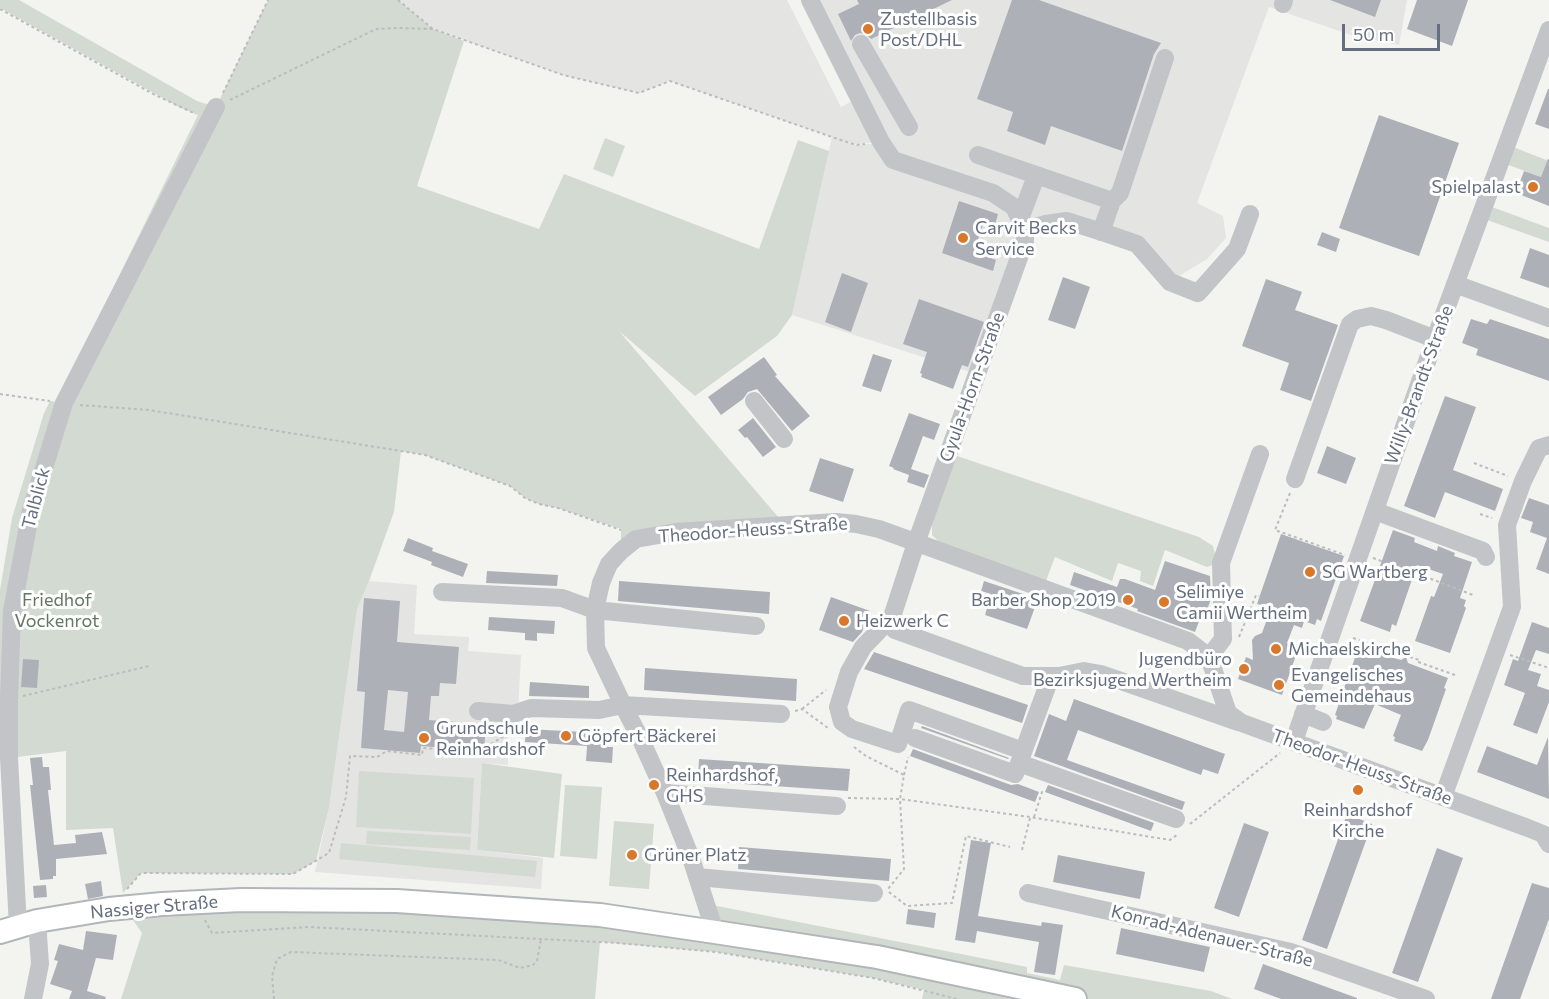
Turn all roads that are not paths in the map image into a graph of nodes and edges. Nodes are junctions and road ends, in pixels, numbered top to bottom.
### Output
1 (810, 0) edge
2 (1549, 30) edge
3 (861, 44) dead end
4 (1544, 55) edge
5 (1165, 58) dead end
6 (213, 113) road end
7 (909, 127) dead end
8 (978, 155) dead end
9 (1036, 176) junction
10 (1112, 201) junction
11 (1250, 214) dead end
12 (1023, 224) junction
13 (1101, 232) junction
14 (1455, 284) junction
15 (1549, 318) edge
16 (1435, 339) junction
17 (754, 401) dead end
18 (784, 439) dead end
19 (1549, 445) edge
20 (1260, 454) dead end
21 (1295, 479) road end
22 (1375, 511) junction
23 (916, 543) junction
24 (1486, 557) dead end
25 (442, 592) dead end
26 (595, 610) junction
27 (892, 617) junction
28 (756, 626) dead end
29 (1209, 657) junction
30 (1051, 676) junction
31 (622, 705) junction
32 (478, 711) dead end
33 (781, 714) dead end
34 (1303, 714) junction
35 (1323, 722) dead end
36 (1242, 723) junction
37 (5, 736) edge
38 (915, 738) dead end
39 (1294, 741) junction
40 (1021, 757) junction
41 (664, 793) junction
42 (1443, 797) junction
43 (835, 806) road end
44 (1181, 826) road end
45 (1547, 835) edge
46 (697, 877) junction
47 (880, 892) road end
48 (1028, 893) dead end
49 (18, 927) edge
50 (715, 932) junction
51 (33, 999) edge
52 (1075, 999) edge
53 (1426, 999) edge

1 - 12 street
2 - 4 street, Willy-Brandt-Straße
3 - 7 street
4 - 14 street, Willy-Brandt-Straße
5 - 10 street
6 - 37 street, Talblick
8 - 9 street
9 - 10 street
9 - 12 street, Gyula-Horn-Straße
10 - 13 street
11 - 13 street
12 - 13 street
12 - 23 street, Gyula-Horn-Straße
14 - 15 street
14 - 16 street, Willy-Brandt-Straße
16 - 21 street
16 - 22 street, Willy-Brandt-Straße
17 - 18 street
19 - 42 street
20 - 29 street
22 - 24 street
22 - 34 street, Willy-Brandt-Straße
23 - 26 street, Theodor-Heuss-Straße
23 - 27 street
23 - 29 street, Theodor-Heuss-Straße
25 - 26 street
26 - 28 street
26 - 31 street, Theodor-Heuss-Straße
27 - 30 street, Theodor-Heuss-Straße
27 - 40 street
29 - 36 street
30 - 36 street, Theodor-Heuss-Straße
30 - 40 street
31 - 32 street
31 - 33 street
31 - 41 street, Theodor-Heuss-Straße
34 - 35 street
34 - 39 street, Willy-Brandt-Straße
36 - 39 street, Theodor-Heuss-Straße
37 - 49 street, Talblick
38 - 40 street
39 - 42 street, Theodor-Heuss-Straße
40 - 44 street
41 - 43 street
41 - 46 street, Theodor-Heuss-Straße
42 - 45 street, Theodor-Heuss-Straße
46 - 47 street
46 - 50 street, Theodor-Heuss-Straße
48 - 53 street, Konrad-Adenauer-Straße
49 - 50 main road, Nassiger Straße
49 - 51 street, Talblick
50 - 52 main road, Nassiger Straße

